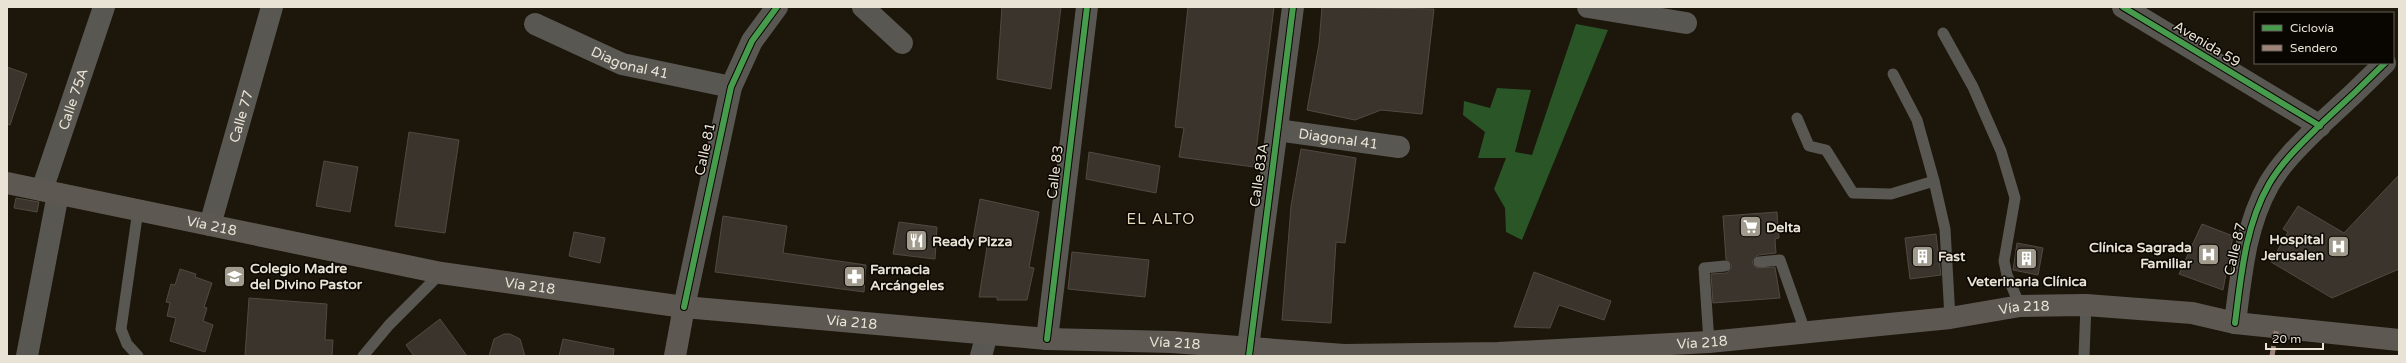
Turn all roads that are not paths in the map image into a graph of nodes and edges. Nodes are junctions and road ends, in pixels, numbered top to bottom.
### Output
1 (104, 7) edge
2 (272, 7) edge
3 (777, 7) edge
4 (863, 7) edge
5 (1087, 7) edge
6 (1293, 7) edge
7 (1588, 7) edge
8 (2123, 7) edge
9 (1686, 23) dead end
10 (535, 24) dead end
11 (1943, 34) dead end
12 (902, 43) dead end
13 (2384, 64) edge
14 (1893, 74) dead end
15 (731, 87) junction
16 (1798, 118) dead end
17 (2320, 126) junction
18 (1278, 130) junction
19 (1399, 147) dead end
20 (1934, 181) junction
21 (7, 183) edge
22 (50, 192) junction
23 (138, 210) junction
24 (210, 225) junction
25 (1759, 262) dead end
26 (1725, 266) dead end
27 (441, 273) junction
28 (2086, 305) junction
29 (2020, 306) junction
30 (684, 307) junction
31 (1950, 318) junction
32 (2235, 323) junction
33 (1805, 331) junction
34 (987, 334) junction
35 (1047, 339) junction
36 (2399, 340) edge
37 (1710, 342) junction
38 (1248, 347) junction
39 (1172, 349) edge
40 (27, 356) edge
41 (138, 356) edge
42 (363, 356) edge
43 (675, 356) edge
44 (981, 356) edge
45 (2084, 356) edge

1 - 22 street, Calle 75A
2 - 24 street, Calle 77
3 - 15 street, Calle 81
4 - 12 street
5 - 35 street, Calle 83
6 - 18 street, Calle 83A
7 - 9 street
8 - 17 street, Avenida 59
10 - 15 street, Diagonal 41
11 - 29 lane
13 - 17 street, Calle 87
14 - 20 lane
15 - 30 street, Calle 81
16 - 20 lane
17 - 32 street, Calle 87
18 - 19 street, Diagonal 41
18 - 38 street, Calle 83A
20 - 31 lane
21 - 22 main road, Vía 218
22 - 23 main road, Vía 218
22 - 40 street, Calle 75A
23 - 24 main road, Vía 218
23 - 41 lane
24 - 27 main road, Vía 218
25 - 33 lane
26 - 37 lane
27 - 30 main road, Vía 218
27 - 42 lane
28 - 29 main road, Vía 218
28 - 32 main road, Vía 218
28 - 45 lane
29 - 31 main road, Vía 218
30 - 34 main road, Vía 218
30 - 43 main road
31 - 33 main road, Vía 218
32 - 36 main road, Vía 218
33 - 37 main road, Vía 218
34 - 35 main road, Vía 218
34 - 44 street
35 - 39 main road, Vía 218
37 - 38 main road, Vía 218
38 - 39 main road, Vía 218

